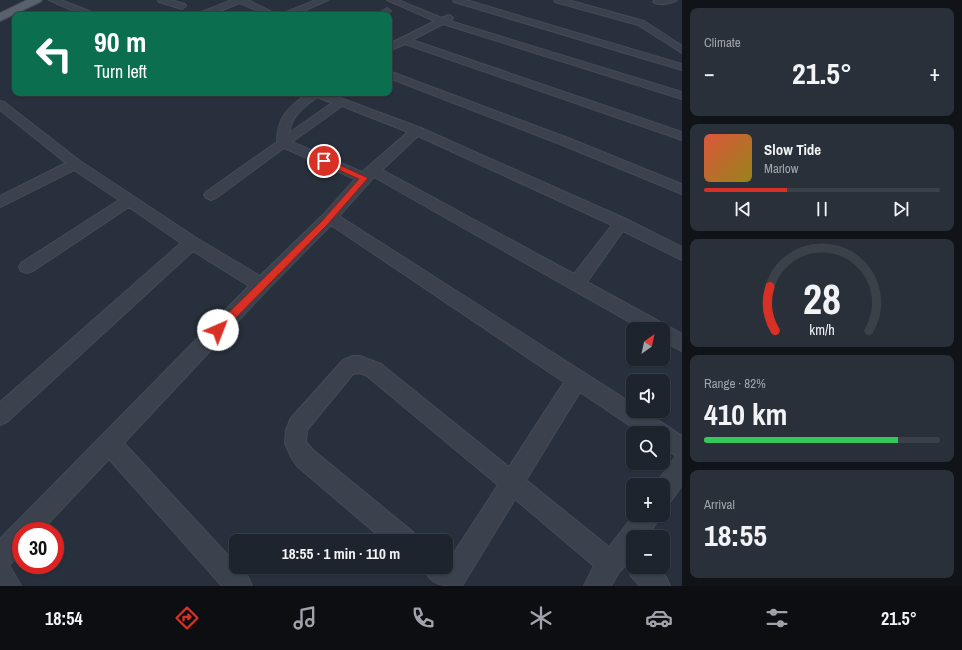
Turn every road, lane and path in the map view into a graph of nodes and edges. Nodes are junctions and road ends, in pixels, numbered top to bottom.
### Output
1 (16, 0) edge
2 (36, 0) edge
3 (53, 0) edge
4 (162, 0) edge
5 (240, 0) edge
6 (324, 0) edge
7 (391, 0) edge
8 (457, 0) edge
9 (486, 0) edge
10 (558, 0) edge
11 (673, 0) edge
12 (657, 2) dead end
13 (182, 6) dead end
14 (473, 6) junction
15 (0, 8) edge
16 (83, 12) edge
17 (210, 12) edge
18 (267, 12) edge
19 (294, 12) edge
20 (0, 17) edge
21 (442, 21) junction
22 (403, 40) junction
23 (392, 46) edge
24 (682, 50) edge
25 (682, 67) edge
26 (392, 75) edge
27 (312, 96) edge
28 (324, 96) edge
29 (682, 96) edge
30 (340, 102) junction
31 (0, 104) edge
32 (417, 130) junction
33 (682, 136) edge
34 (283, 143) junction
35 (75, 164) junction
36 (368, 174) junction
37 (682, 189) edge
38 (211, 195) dead end
39 (130, 200) junction
40 (0, 202) edge
41 (330, 217) junction
42 (621, 223) junction
43 (192, 243) junction
44 (682, 254) edge
45 (27, 267) dead end
46 (577, 283) junction
47 (261, 285) junction
48 (646, 322) edge
49 (670, 336) edge
50 (682, 343) edge
51 (577, 379) junction
52 (0, 415) edge
53 (648, 426) edge
54 (670, 440) edge
55 (109, 443) junction
56 (682, 448) edge
57 (682, 465) edge
58 (512, 483) junction
59 (670, 483) edge
60 (34, 522) edge
61 (396, 534) edge
62 (12, 544) edge
63 (0, 557) edge
64 (626, 559) edge
65 (626, 561) edge
66 (0, 574) edge
67 (643, 574) edge
68 (444, 578) edge
69 (8, 586) edge
70 (239, 586) edge
71 (597, 586) edge
72 (657, 586) edge

1 - 15 main road
2 - 20 main road
3 - 16 street
4 - 13 street
5 - 17 street
5 - 18 street
6 - 19 street
7 - 21 street
8 - 14 street
9 - 14 street
10 - 24 street
11 - 12 street
14 - 21 street
14 - 25 street
21 - 22 street
21 - 29 street
22 - 23 street
22 - 33 street
26 - 37 street
27 - 34 street
28 - 30 street
30 - 32 street
30 - 34 street
31 - 35 street
32 - 36 street
32 - 42 street
34 - 36 street
34 - 38 street
35 - 39 street
35 - 40 street
36 - 41 street
36 - 46 street
39 - 43 street
39 - 45 street
41 - 47 street
41 - 51 street
42 - 44 street
42 - 46 street
43 - 47 street
43 - 52 street
46 - 48 street
47 - 55 street
49 - 50 street
51 - 53 street
51 - 58 street
54 - 56 street
55 - 60 street
55 - 70 street
57 - 59 street
58 - 61 street
58 - 64 street
58 - 68 street
62 - 63 street
65 - 71 street
66 - 69 street
67 - 72 street

